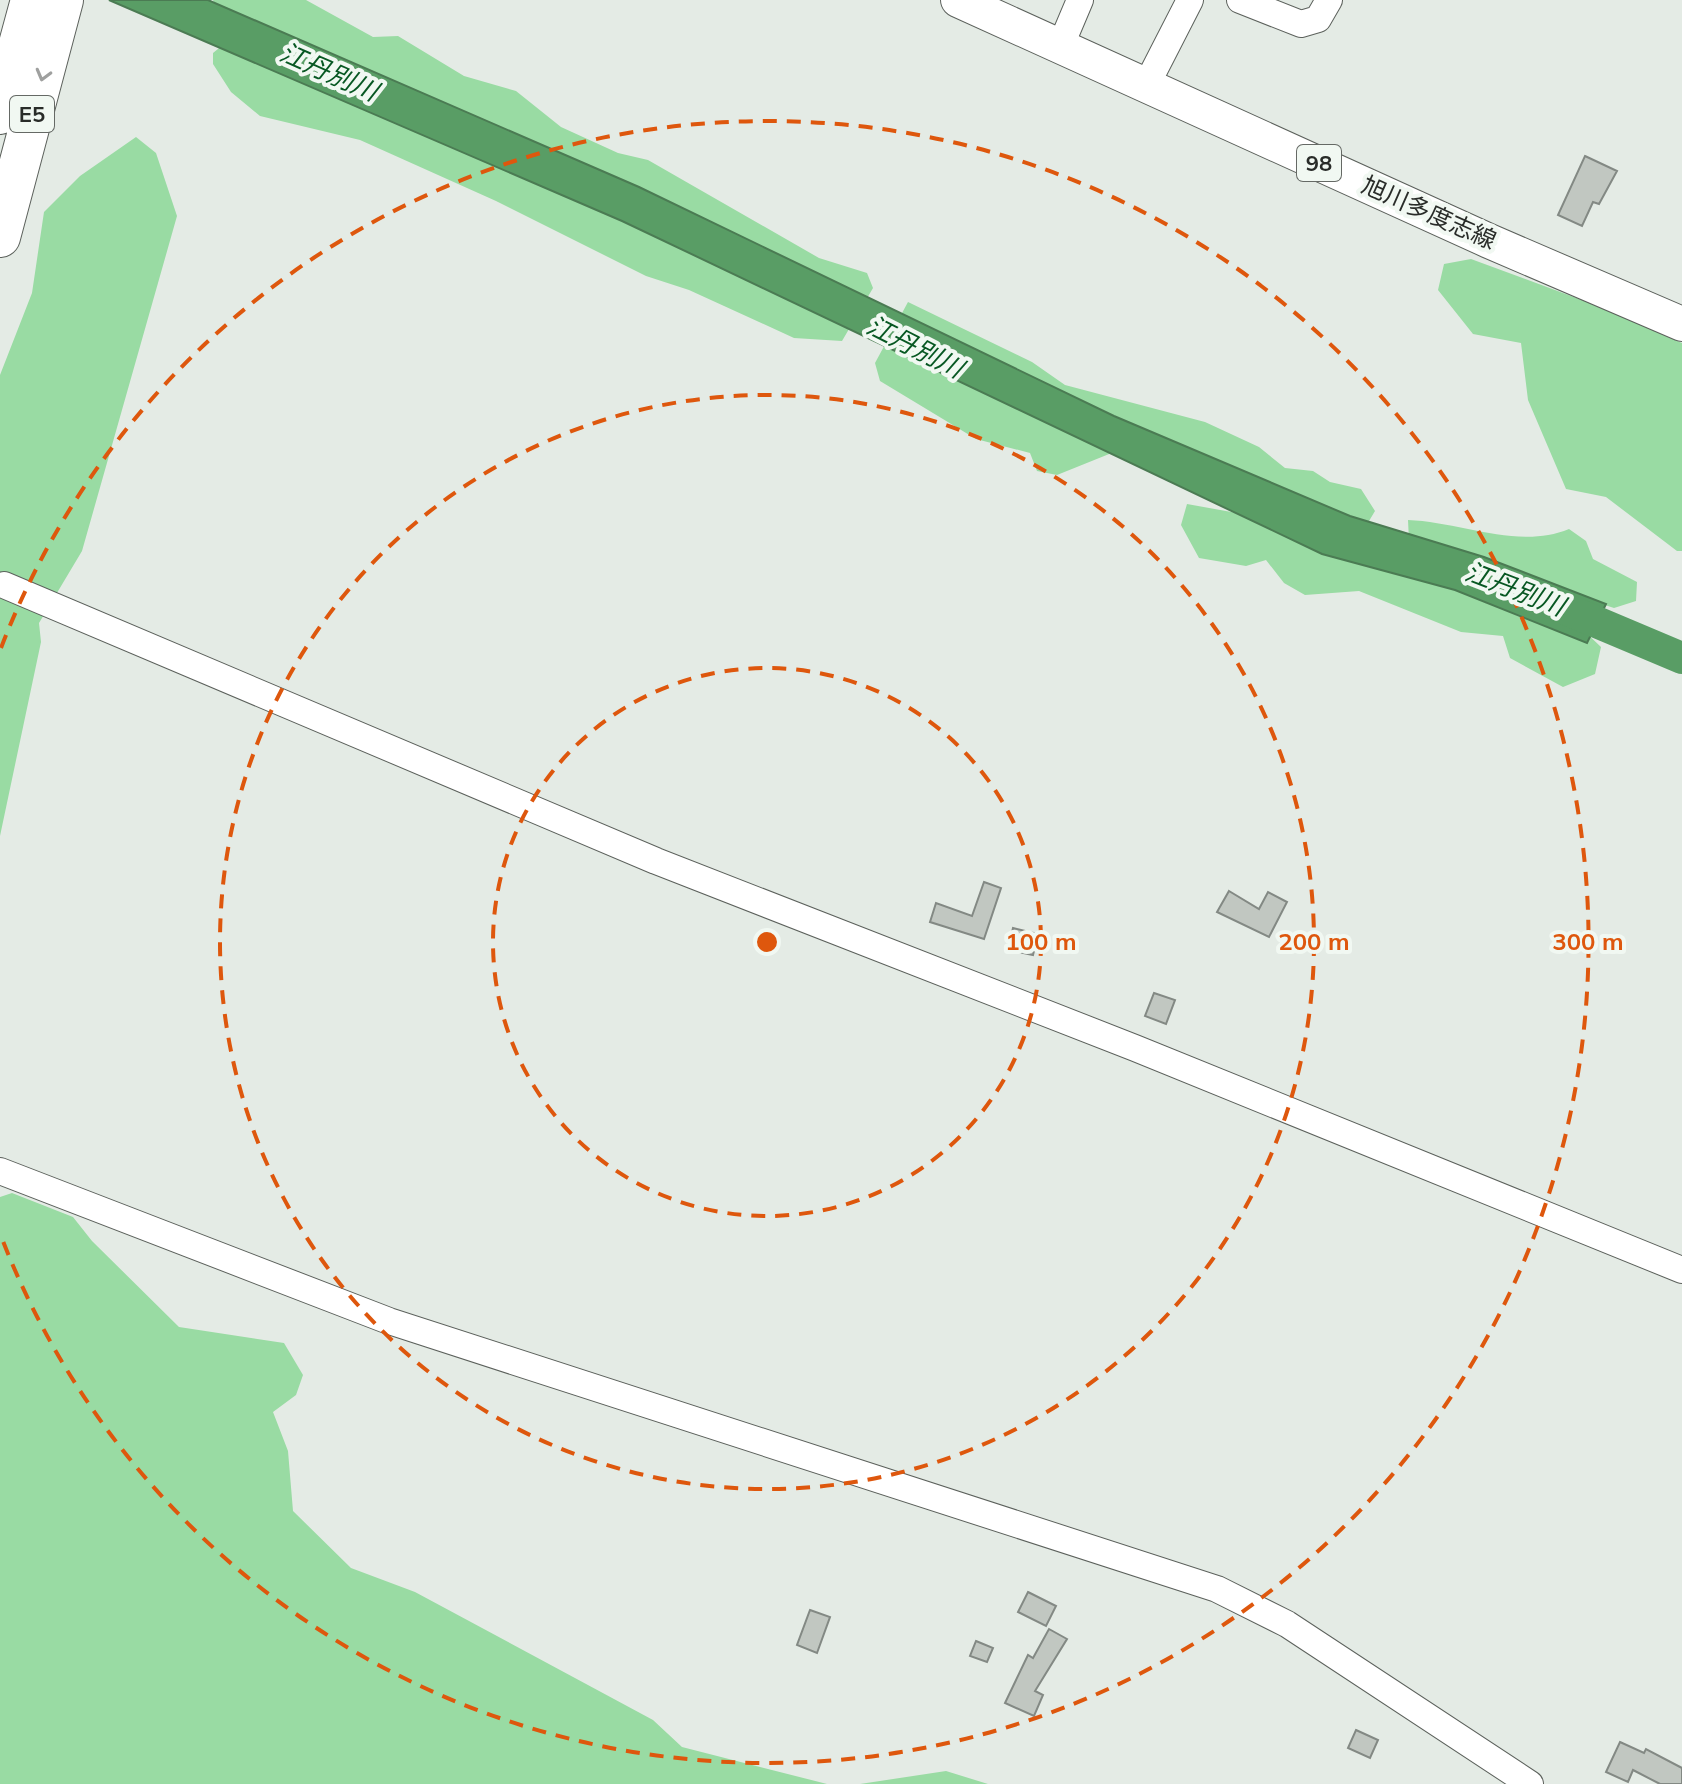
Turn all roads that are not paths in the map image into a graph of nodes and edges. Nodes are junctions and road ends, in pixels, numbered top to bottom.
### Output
1 (31, 0) edge
2 (63, 0) edge
3 (1080, 0) edge
4 (1190, 0) edge
5 (1240, 0) edge
6 (1329, 0) edge
7 (962, 1) edge
8 (1061, 45) junction
9 (1147, 84) junction
10 (0, 114) edge
11 (1, 232) edge
12 (1682, 324) edge
13 (4, 585) dead end
14 (0, 1171) edge
15 (1682, 1270) edge
16 (1530, 1784) edge

1 - 10 highway, E5
2 -> 11 highway, E5
3 - 8 street
4 - 9 street
5 - 6 street
7 - 8 main road, 旭川多度志線 / 98
8 - 9 main road, 旭川多度志線 / 98
9 - 12 main road, 旭川多度志線 / 98
13 - 15 street
14 - 16 street

